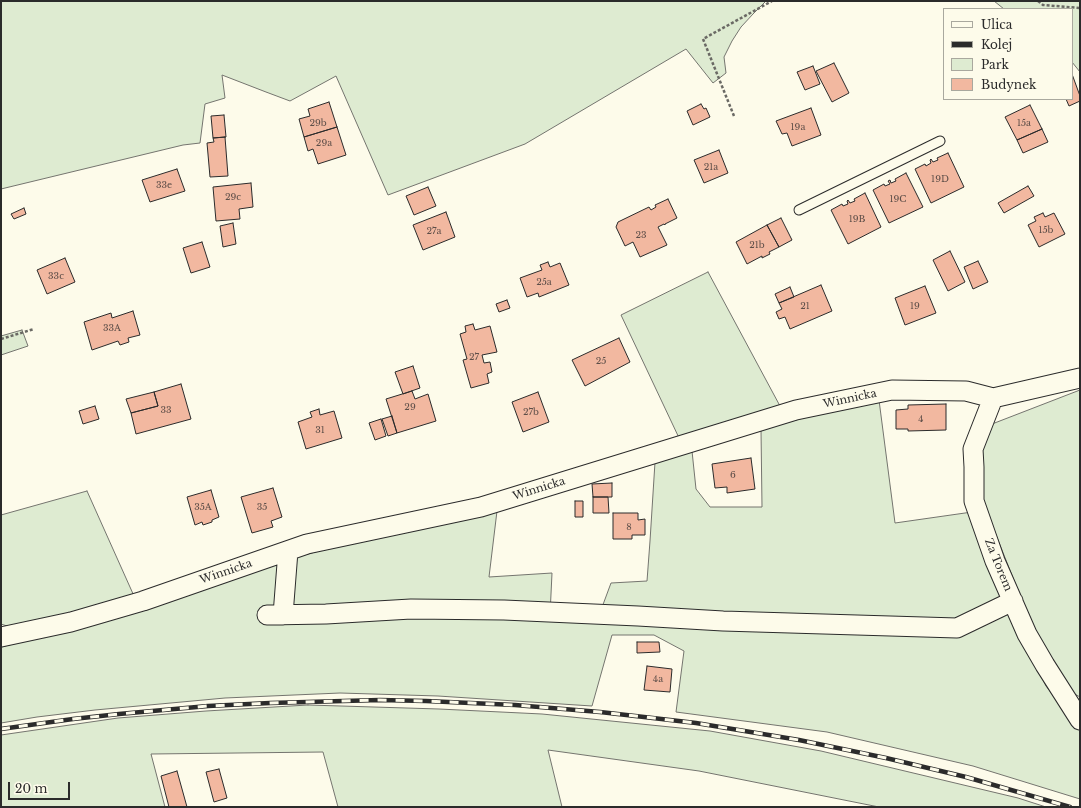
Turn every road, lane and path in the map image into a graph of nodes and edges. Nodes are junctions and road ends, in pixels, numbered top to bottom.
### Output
1 (772, 1) edge
2 (1038, 1) edge
3 (1080, 8) edge
4 (734, 116) dead end
5 (940, 141) dead end
6 (799, 210) dead end
7 (34, 329) dead end
8 (1, 339) edge
9 (1080, 378) edge
10 (993, 398) junction
11 (288, 551) junction
12 (1013, 601) junction
13 (1, 637) edge
14 (1080, 720) edge

1 - 4 path
2 - 3 path
5 - 6 lane
7 - 8 path
9 - 10 street, Winnicka
10 - 11 street, Winnicka
10 - 12 street, Za Torem
11 - 12 street
11 - 13 street, Winnicka
12 - 14 street, Za Torem

